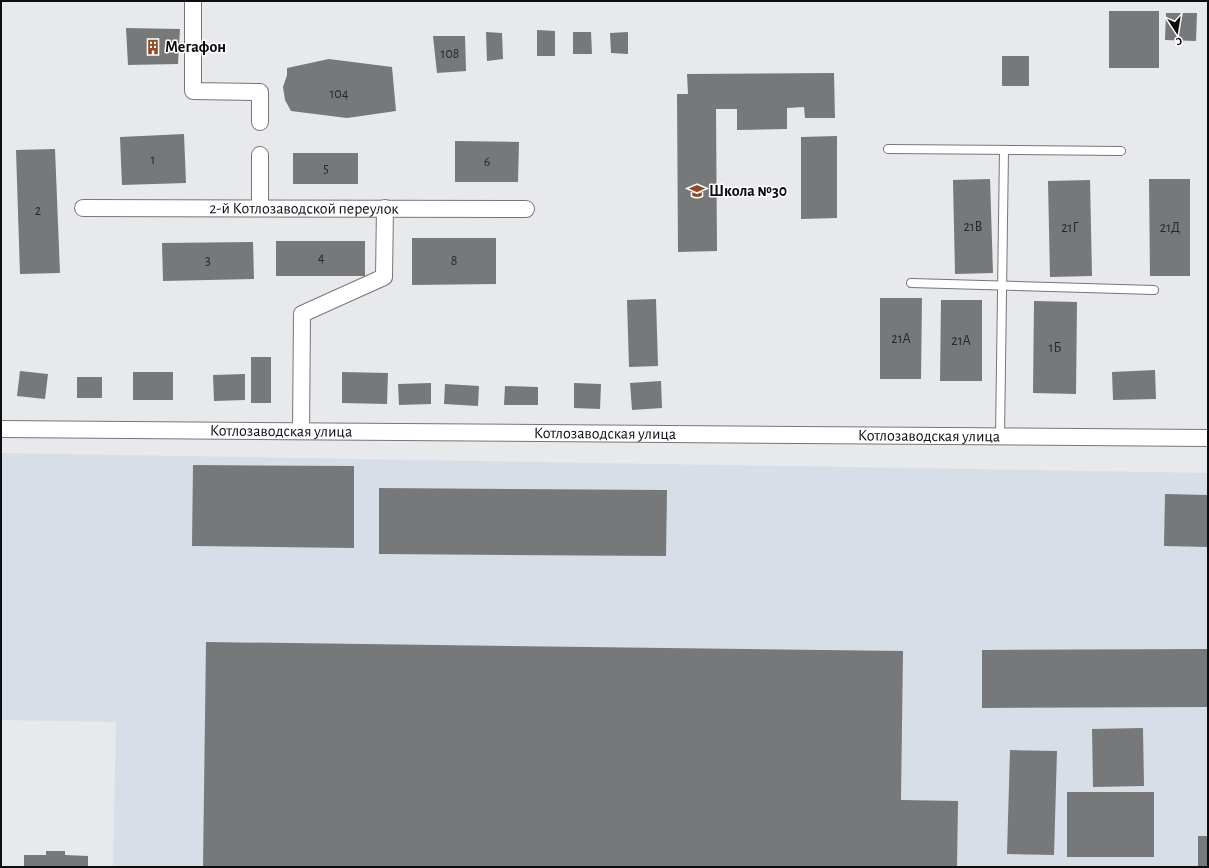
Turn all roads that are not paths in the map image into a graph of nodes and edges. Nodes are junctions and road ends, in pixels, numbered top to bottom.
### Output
1 (193, 1) edge
2 (260, 122) dead end
3 (888, 149) dead end
4 (1004, 150) junction
5 (1121, 151) dead end
6 (260, 155) dead end
7 (83, 208) dead end
8 (260, 208) junction
9 (385, 208) junction
10 (526, 208) dead end
11 (911, 283) dead end
12 (1002, 286) junction
13 (1154, 290) dead end
14 (1, 429) edge
15 (301, 431) junction
16 (1000, 437) junction
17 (1208, 438) edge

1 - 2 street
3 - 4 lane
4 - 5 lane
4 - 12 lane
6 - 8 street
7 - 8 street, 2-й Котлозаводской переулок
8 - 9 street, 2-й Котлозаводской переулок
9 - 10 street, 2-й Котлозаводской переулок
9 - 15 street
11 - 12 lane
12 - 13 lane
12 - 16 lane
14 - 15 street, Котлозаводская улица
15 - 16 street, Котлозаводская улица
16 - 17 street, Котлозаводская улица

